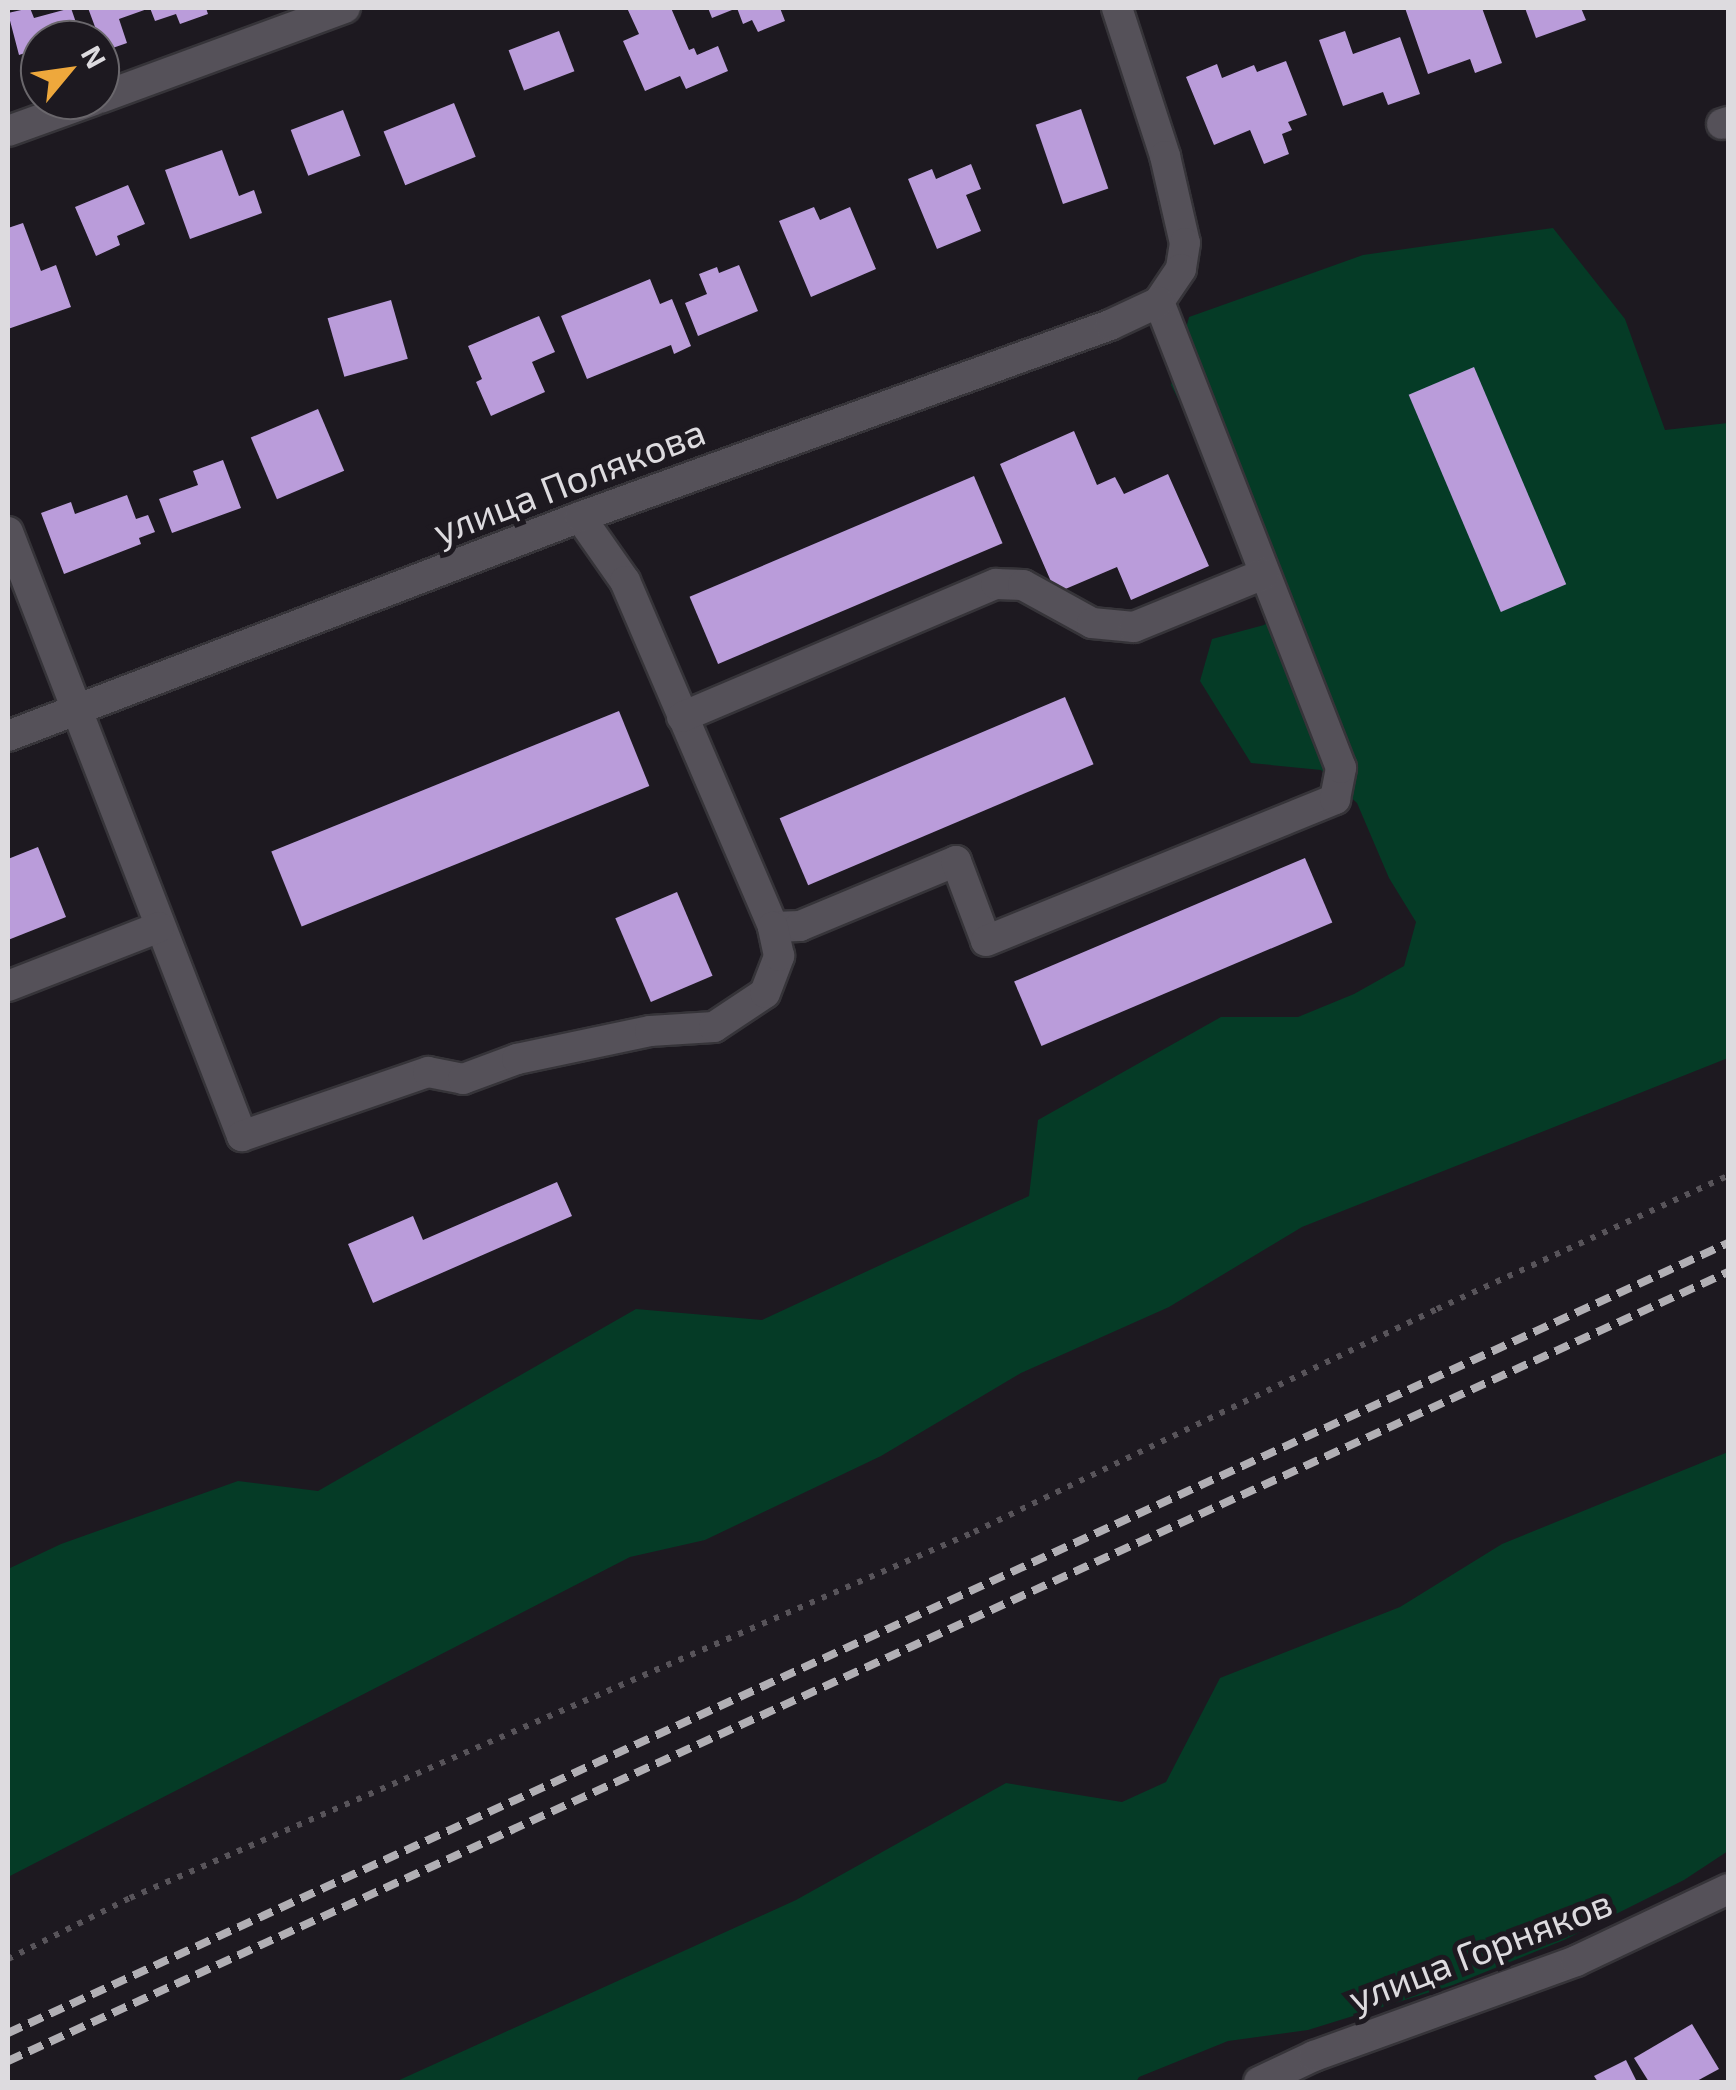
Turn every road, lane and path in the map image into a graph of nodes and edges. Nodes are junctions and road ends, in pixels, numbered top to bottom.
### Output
1 (345, 8) edge
2 (1117, 8) edge
3 (120, 91) edge
4 (39, 120) edge
5 (8, 131) edge
6 (1159, 302) junction
7 (580, 518) junction
8 (8, 532) edge
9 (1264, 574) junction
10 (76, 712) junction
11 (682, 718) junction
12 (8, 736) edge
13 (159, 927) junction
14 (773, 927) junction
15 (8, 986) edge
16 (1728, 1176) edge
17 (1728, 1889) edge
18 (8, 1959) edge
19 (1259, 2082) edge

1 - 3 street
2 - 6 street
4 - 5 street
6 - 7 street, улица Полякова
6 - 9 street
7 - 10 street, улица Полякова
7 - 11 street
8 - 10 street
9 - 11 street
9 - 14 street
10 - 12 street, улица Полякова
10 - 13 street
11 - 14 street
13 - 14 street
13 - 15 street
16 - 18 path
17 - 19 street, улица Горняков

